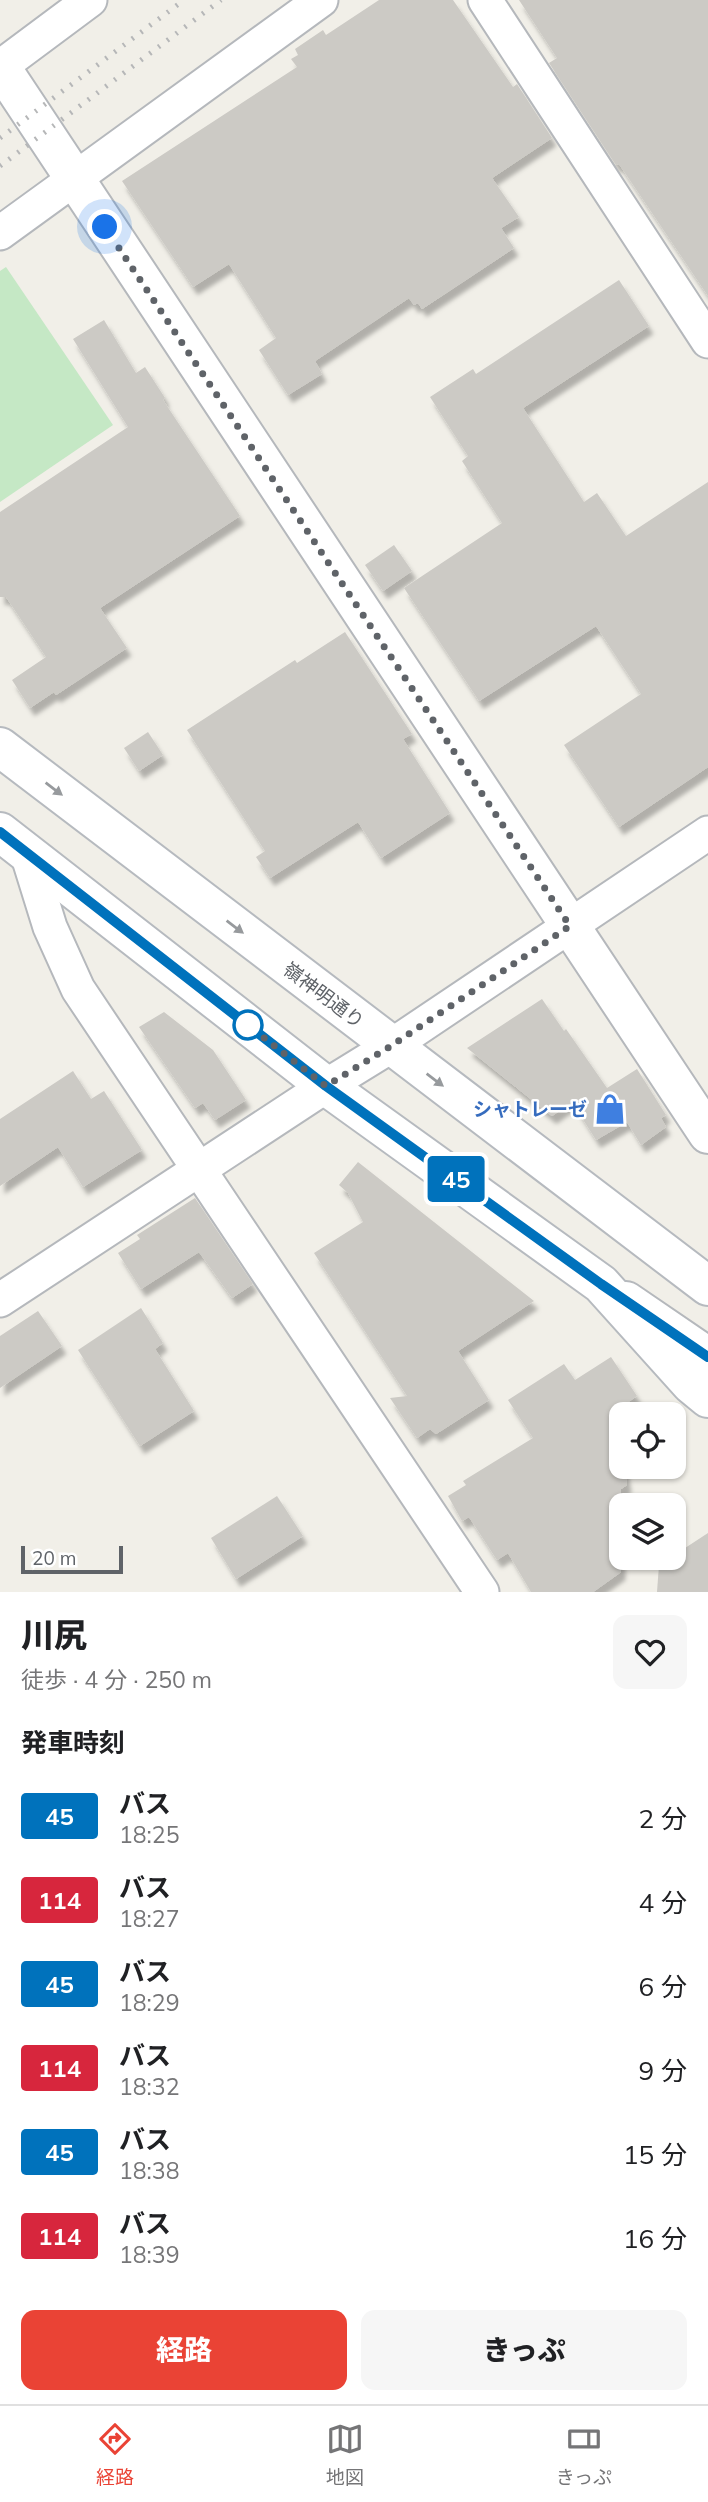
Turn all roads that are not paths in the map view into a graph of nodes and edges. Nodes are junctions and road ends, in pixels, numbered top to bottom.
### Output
1 (90, 0) edge
2 (321, 0) edge
3 (485, 0) edge
4 (0, 66) edge
5 (74, 180) junction
6 (0, 233) edge
7 (708, 341) edge
8 (0, 747) edge
9 (708, 834) edge
10 (13, 842) edge
11 (570, 926) junction
12 (391, 1046) junction
13 (326, 1086) junction
14 (708, 1134) edge
15 (200, 1168) junction
16 (635, 1233) junction
17 (601, 1284) junction
18 (708, 1286) edge
19 (0, 1300) edge
20 (708, 1302) edge
21 (708, 1357) edge
22 (708, 1398) edge
23 (482, 1592) edge

1 - 4 street
2 - 5 street
3 - 7 street
4 - 5 main road
5 - 6 street
5 - 11 main road
8 -> 12 main road, 嶺神明通り
9 - 11 street
10 - 13 main road
10 - 15 street
11 - 12 street
11 - 14 main road
12 - 13 street
12 -> 16 main road, 嶺神明通り
13 - 15 street
13 - 17 main road
15 - 19 street
15 - 23 street
16 - 18 main road
16 - 20 main road, 嶺神明通り
17 - 21 main road
17 - 22 main road

